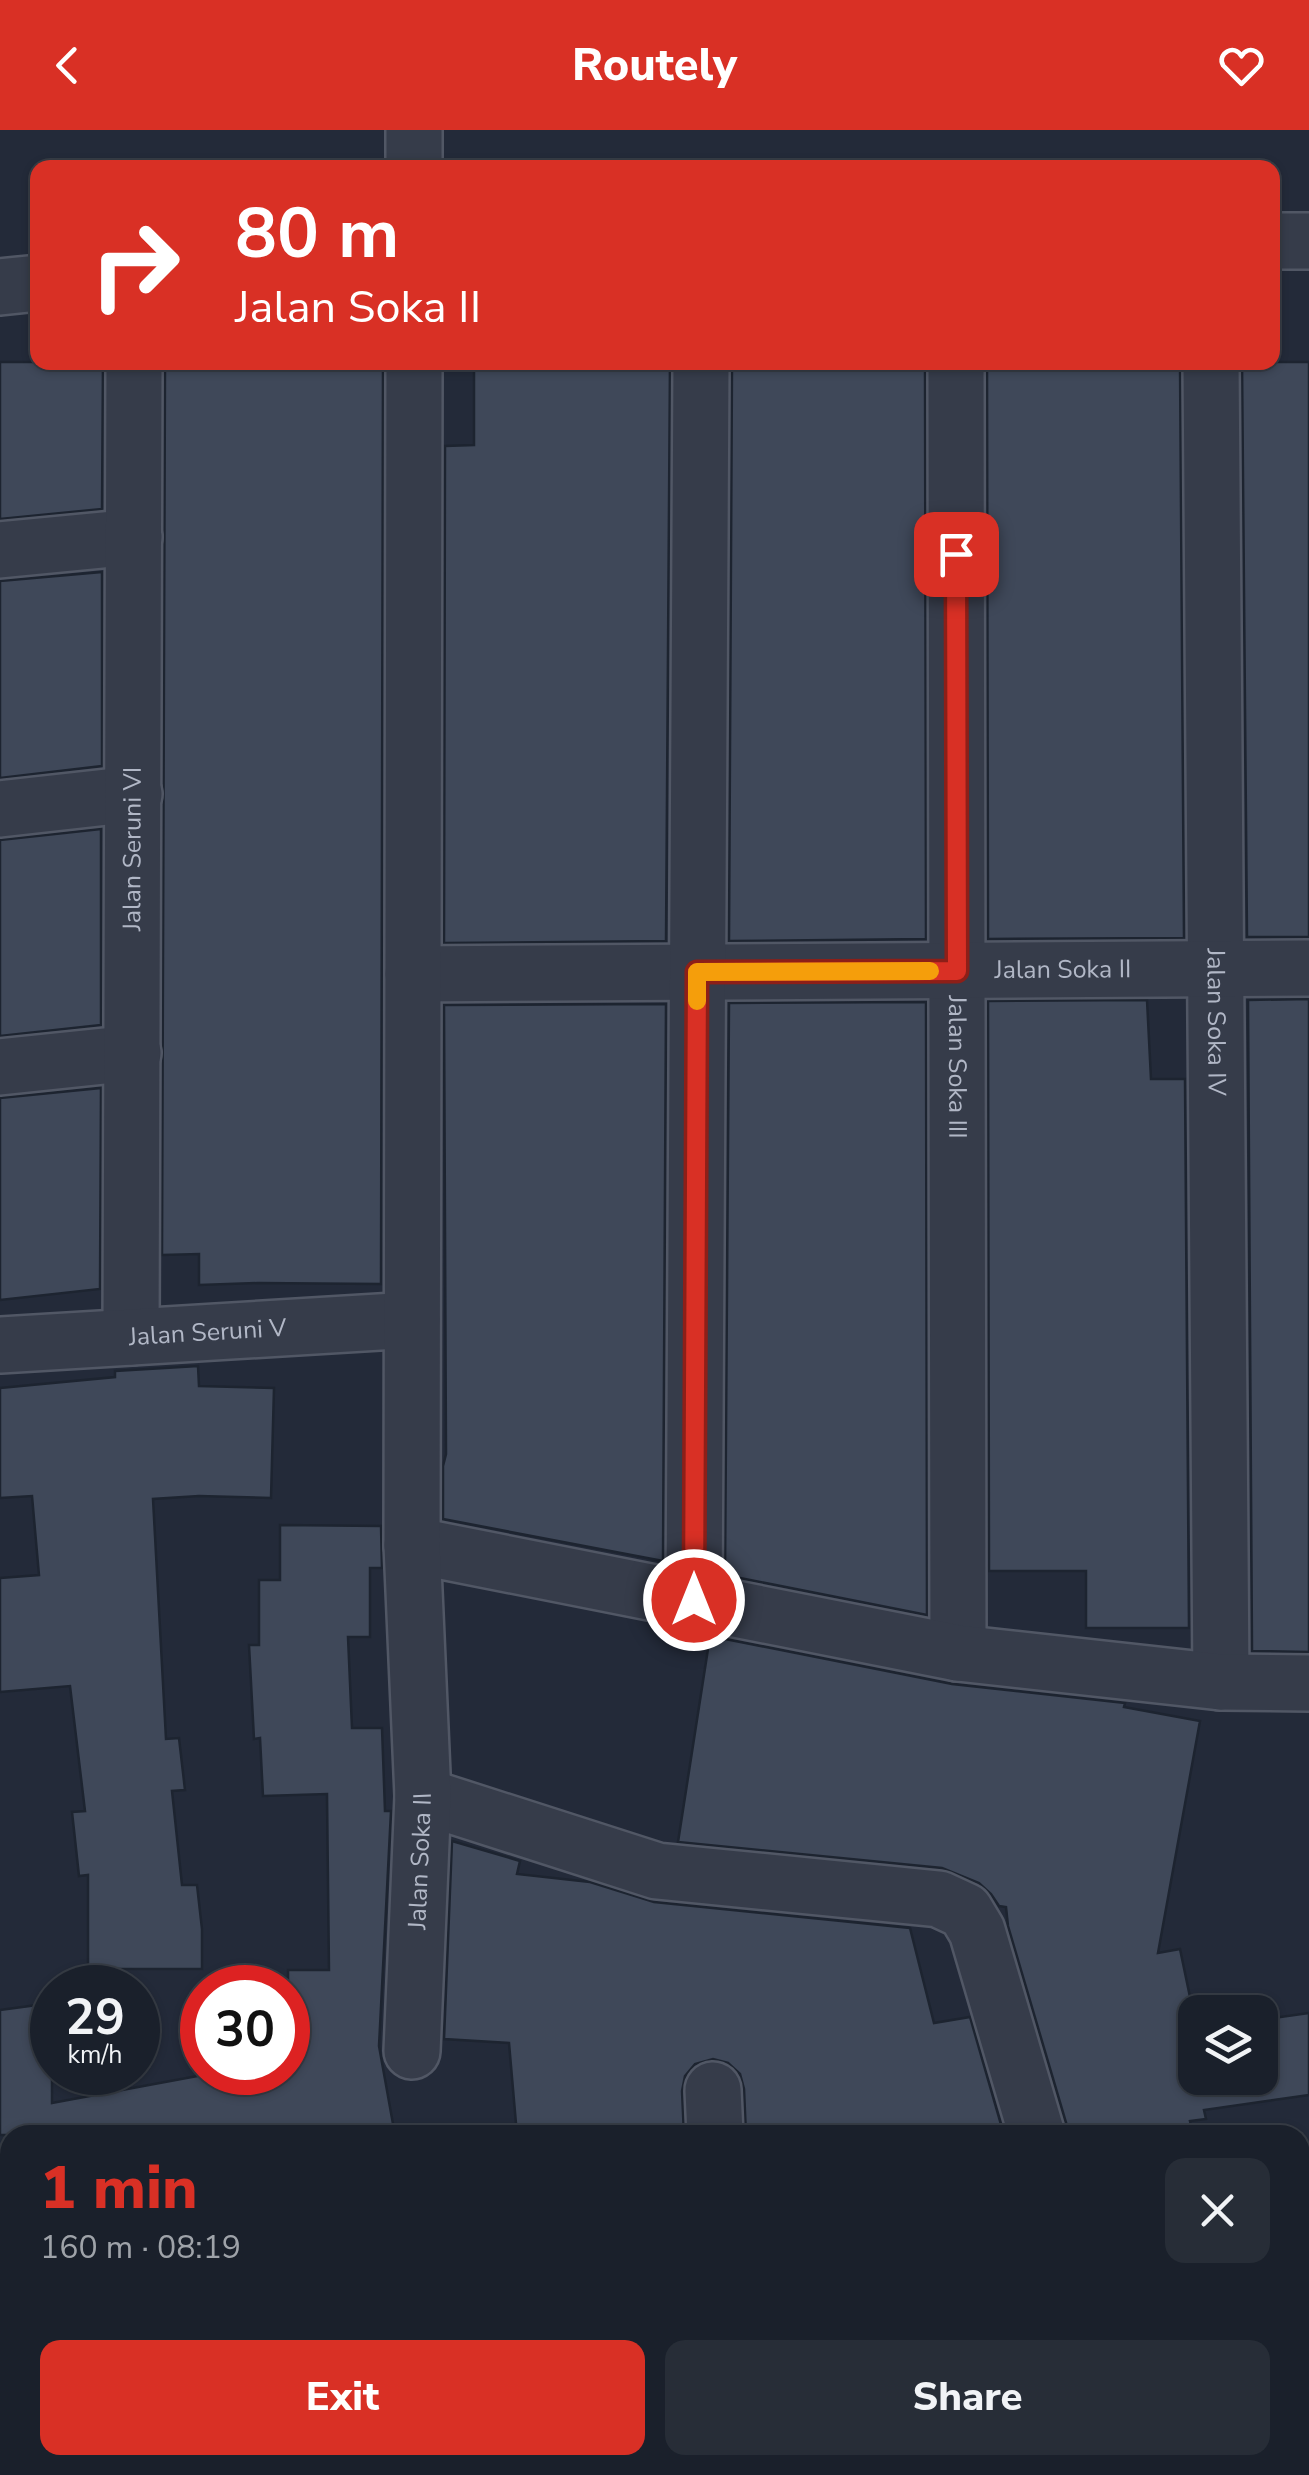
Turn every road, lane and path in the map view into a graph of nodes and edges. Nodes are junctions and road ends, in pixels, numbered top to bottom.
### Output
1 (414, 130) edge
2 (414, 160) edge
3 (1280, 241) edge
4 (1309, 241) edge
5 (30, 285) edge
6 (0, 288) edge
7 (134, 370) edge
8 (414, 370) edge
9 (701, 370) edge
10 (956, 370) edge
11 (1211, 370) edge
12 (134, 537) junction
13 (0, 550) edge
14 (134, 794) junction
15 (0, 808) edge
16 (1215, 968) junction
17 (1309, 968) edge
18 (957, 971) junction
19 (697, 972) junction
20 (413, 974) junction
21 (132, 1053) junction
22 (0, 1067) edge
23 (412, 1310) junction
24 (0, 1325) edge
25 (132, 1327) junction
26 (0, 1345) edge
27 (412, 1545) junction
28 (694, 1600) junction
29 (958, 1652) junction
30 (1222, 1682) junction
31 (1309, 1683) edge
32 (423, 1796) junction
33 (412, 2051) dead end
34 (1034, 2125) edge

1 - 2 street
3 - 4 street
5 - 6 street
7 - 12 street, Jalan Seruni VI
8 - 20 street
9 - 19 street
10 - 18 street, Jalan Soka III
11 - 16 street, Jalan Soka IV
12 - 13 street
12 - 14 street, Jalan Seruni VI
14 - 15 street
14 - 21 street, Jalan Seruni VI
16 - 17 street, Jalan Soka II
16 - 18 street, Jalan Soka II
16 - 30 street, Jalan Soka IV
18 - 19 street, Jalan Soka II
18 - 29 street, Jalan Soka III
19 - 20 street, Jalan Soka II
19 - 28 street
20 - 23 street
21 - 22 street
21 - 25 street, Jalan Seruni VI
23 - 25 street, Jalan Seruni V
23 - 27 street
24 - 25 street, Jalan Seruni V
25 - 26 street, Jalan Seruni V
27 - 28 street
27 - 32 street
28 - 29 street
29 - 30 street
30 - 31 street
32 - 33 street, Jalan Soka II
32 - 34 street, Jalan Soka II

